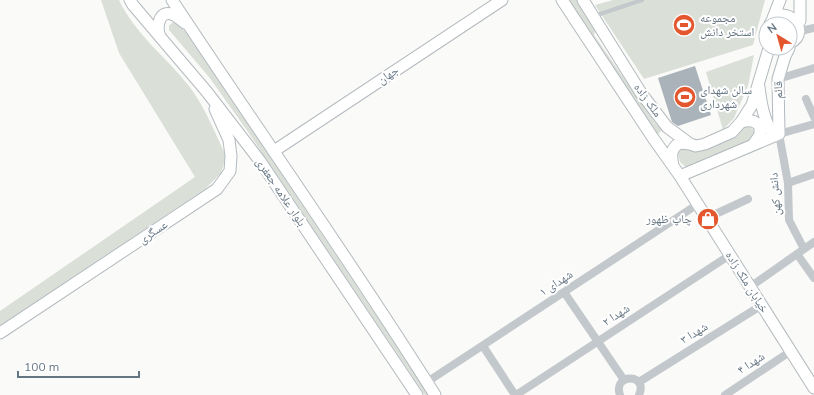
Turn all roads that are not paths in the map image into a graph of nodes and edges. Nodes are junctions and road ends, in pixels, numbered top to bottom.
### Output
1 (130, 0) edge
2 (172, 0) edge
3 (502, 0) edge
4 (562, 0) edge
5 (583, 0) edge
6 (642, 0) edge
7 (780, 0) edge
8 (800, 0) edge
9 (594, 16) junction
10 (774, 16) edge
11 (778, 16) edge
12 (795, 16) edge
13 (798, 20) edge
14 (188, 26) junction
15 (800, 26) junction
16 (814, 28) edge
17 (798, 37) edge
18 (162, 40) junction
19 (767, 56) edge
20 (784, 56) edge
21 (814, 68) edge
22 (778, 78) junction
23 (759, 82) junction
24 (207, 92) junction
25 (806, 99) dead end
26 (814, 117) edge
27 (741, 122) junction
28 (814, 124) edge
29 (667, 127) junction
30 (776, 135) junction
31 (653, 138) junction
32 (690, 144) junction
33 (753, 145) junction
34 (274, 151) junction
35 (673, 166) junction
36 (814, 174) edge
37 (680, 176) junction
38 (788, 183) junction
39 (748, 199) dead end
40 (698, 204) junction
41 (707, 218) junction
42 (814, 242) edge
43 (800, 252) junction
44 (730, 255) junction
45 (814, 278) edge
46 (750, 287) junction
47 (564, 292) junction
48 (762, 305) junction
49 (0, 333) edge
50 (598, 342) junction
51 (483, 346) junction
52 (791, 351) junction
53 (624, 380) junction
54 (427, 382) junction
55 (639, 382) junction
56 (814, 388) edge
57 (417, 395) edge
58 (435, 395) edge
59 (516, 395) edge
60 (620, 395) edge
61 (640, 395) edge
62 (725, 395) edge

1 - 18 main road, بلوار علامه جعفری
2 - 14 main road, بلوار علامه جعفری
3 - 34 main road, جهان
4 - 31 main road, ملک زاده
5 - 9 main road, ملک زاده
6 - 9 lane
7 - 10 main road
8 - 15 main road
9 - 29 main road, ملک زاده
11 - 12 main road
13 - 15 main road
14 - 18 main road
14 - 34 main road, بلوار علامه جعفری
15 - 16 street
15 - 17 main road, قائم
18 - 24 main road, بلوار علامه جعفری
19 - 23 main road, قائم
20 - 22 main road, قائم
21 - 22 street
22 - 30 main road, قائم
23 - 27 main road, قائم
23 - 30 main road
24 - 49 main road, عسگری
24 - 57 main road, بلوار علامه جعفری
25 - 26 street
27 - 32 main road
27 - 33 main road
28 - 30 street
29 - 31 main road
29 - 32 main road, ملک زاده
30 - 33 main road
30 - 38 street, دانش کهن
31 - 35 main road, ملک زاده
32 - 35 main road
33 - 37 main road
34 - 54 main road, بلوار علامه جعفری
35 - 37 main road, ملک زاده
36 - 38 street
37 - 40 main road, خیابان ملک زاده
38 - 43 street, دانش کهن
39 - 41 street
40 - 41 main road, خیابان ملک زاده
40 - 47 street, شهدای ۱
41 - 44 main road, خیابان ملک زاده
42 - 43 street
43 - 45 street, دانش کهن
43 - 46 street
44 - 46 main road, خیابان ملک زاده
44 - 50 street, شهدا ۲
46 - 48 main road, خیابان ملک زاده
47 - 50 street
47 - 51 street, شهدای ۱
48 - 52 main road, خیابان ملک زاده
48 - 55 street, شهدا ۳
50 - 53 street
50 - 59 street, شهدا ۲
51 - 54 street, شهدای ۱
51 - 59 street
52 - 56 main road, خیابان ملک زاده
52 - 62 street, شهدا ۴
53 - 55 street
53 - 60 street
54 - 58 main road, بلوار علامه جعفری
55 - 61 street

